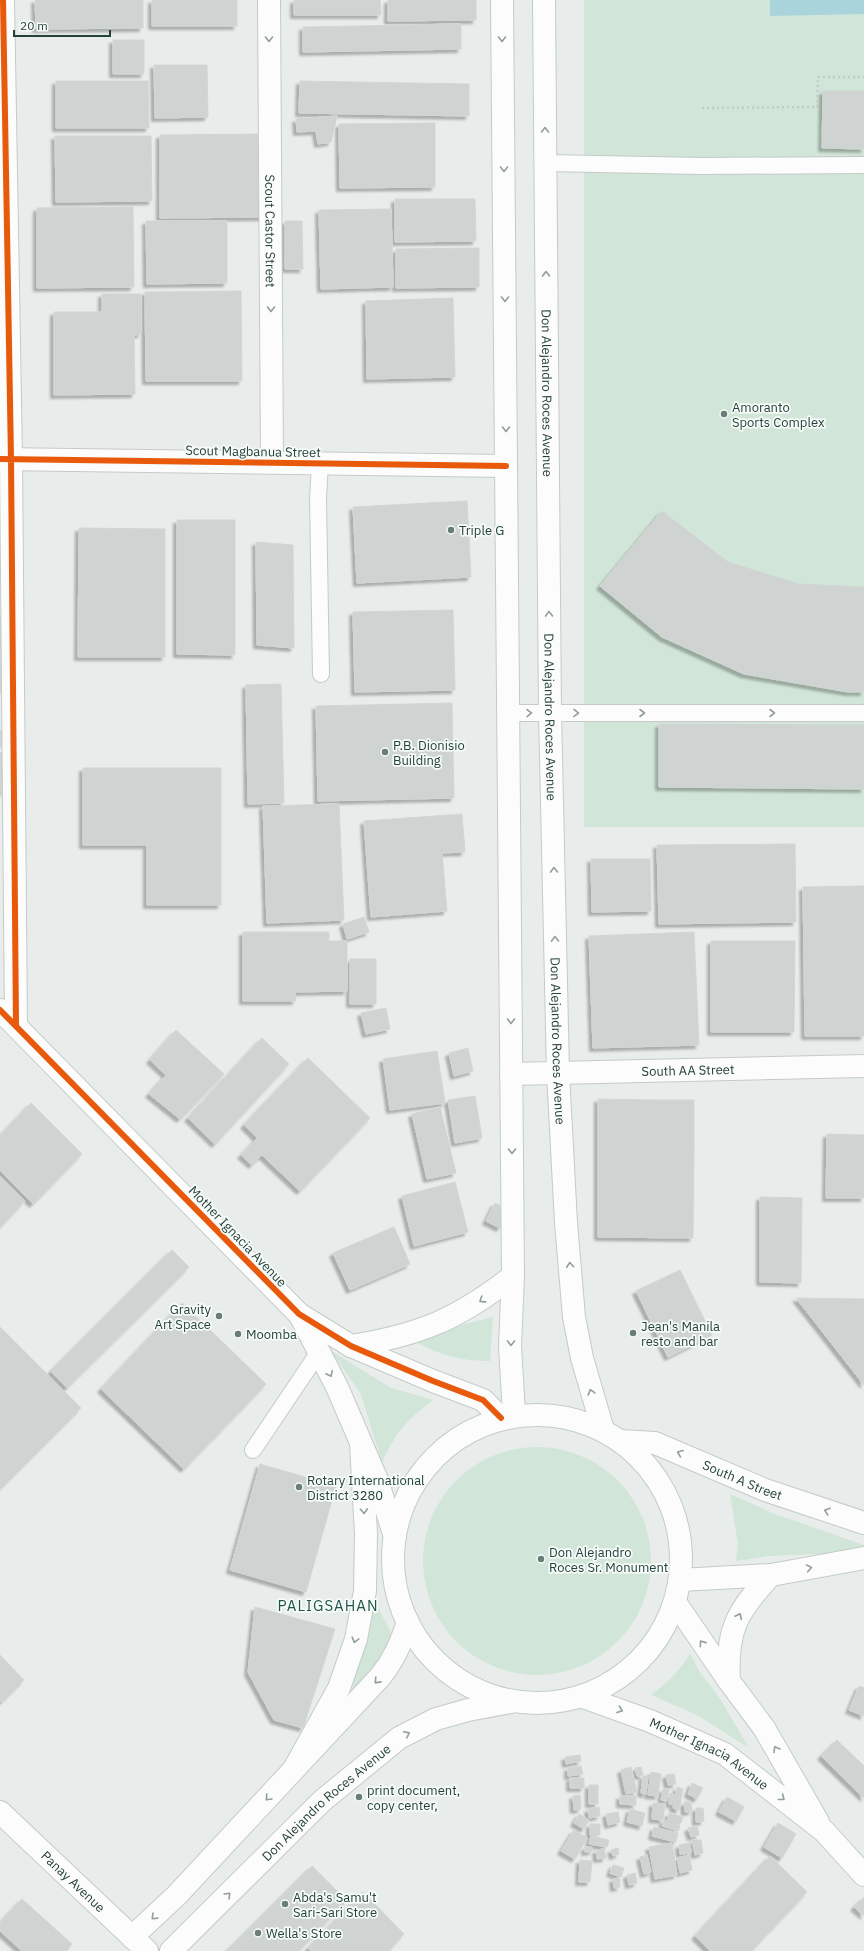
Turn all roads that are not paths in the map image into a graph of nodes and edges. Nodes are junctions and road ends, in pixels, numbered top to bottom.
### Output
1 (3, 0) edge
2 (269, 0) edge
3 (502, 0) edge
4 (544, 0) edge
5 (545, 162) junction
6 (864, 165) edge
7 (5, 459) edge
8 (272, 462) junction
9 (320, 464) junction
10 (506, 466) junction
11 (321, 674) dead end
12 (508, 713) junction
13 (550, 713) junction
14 (864, 713) edge
15 (0, 1010) edge
16 (16, 1025) junction
17 (864, 1066) edge
18 (558, 1073) junction
19 (511, 1074) junction
20 (513, 1276) junction
21 (299, 1314) junction
22 (351, 1346) junction
23 (319, 1352) junction
24 (508, 1417) junction
25 (611, 1436) junction
26 (361, 1444) junction
27 (253, 1450) dead end
28 (864, 1523) edge
29 (395, 1538) junction
30 (864, 1558) edge
31 (771, 1575) junction
32 (680, 1580) junction
33 (675, 1602) junction
34 (408, 1622) junction
35 (729, 1681) junction
36 (583, 1697) junction
37 (511, 1702) junction
38 (294, 1769) junction
39 (0, 1812) edge
40 (824, 1831) junction
41 (864, 1875) edge
42 (139, 1944) edge
43 (171, 1951) edge

1 - 7 street
2 -> 8 street, Scout Castor Street
3 -> 10 street
5 -> 4 street, Don Alejandro Roces Avenue
5 - 6 lane
13 -> 5 street, Don Alejandro Roces Avenue
7 - 8 street, Scout Magbanua Street
7 - 16 street
8 - 9 street, Scout Magbanua Street
9 - 10 street, Scout Magbanua Street
9 - 11 lane
10 - 12 street
12 -> 13 lane
12 -> 19 street
13 -> 14 lane
18 -> 13 street, Don Alejandro Roces Avenue
15 - 16 street, Mother Ignacia Avenue
16 - 21 street, Mother Ignacia Avenue
17 - 18 street, South AA Street
18 - 19 street, South AA Street
25 -> 18 street, Don Alejandro Roces Avenue
19 -> 20 street
20 -> 22 street
20 -> 24 street
21 - 22 street, Mother Ignacia Avenue
21 - 23 street, Mother Ignacia Avenue
22 - 24 street, Mother Ignacia Avenue
23 -> 26 street, Mother Ignacia Avenue
23 - 27 lane
24 - 25 street
24 - 29 street
28 -> 25 street, South A Street
25 - 32 street
26 - 29 street, Mother Ignacia Avenue
26 -> 38 street
29 - 34 street
31 -> 30 street
31 - 32 street
35 -> 31 street
32 - 33 street
35 -> 33 street, Mother Ignacia Avenue
33 - 36 street
34 - 37 street
34 -> 38 street
40 -> 35 street, Mother Ignacia Avenue
36 - 37 street
36 -> 40 street, Mother Ignacia Avenue
43 -> 37 street, Don Alejandro Roces Avenue
38 -> 42 street
39 - 42 street, Panay Avenue
40 - 41 street, Mother Ignacia Avenue

